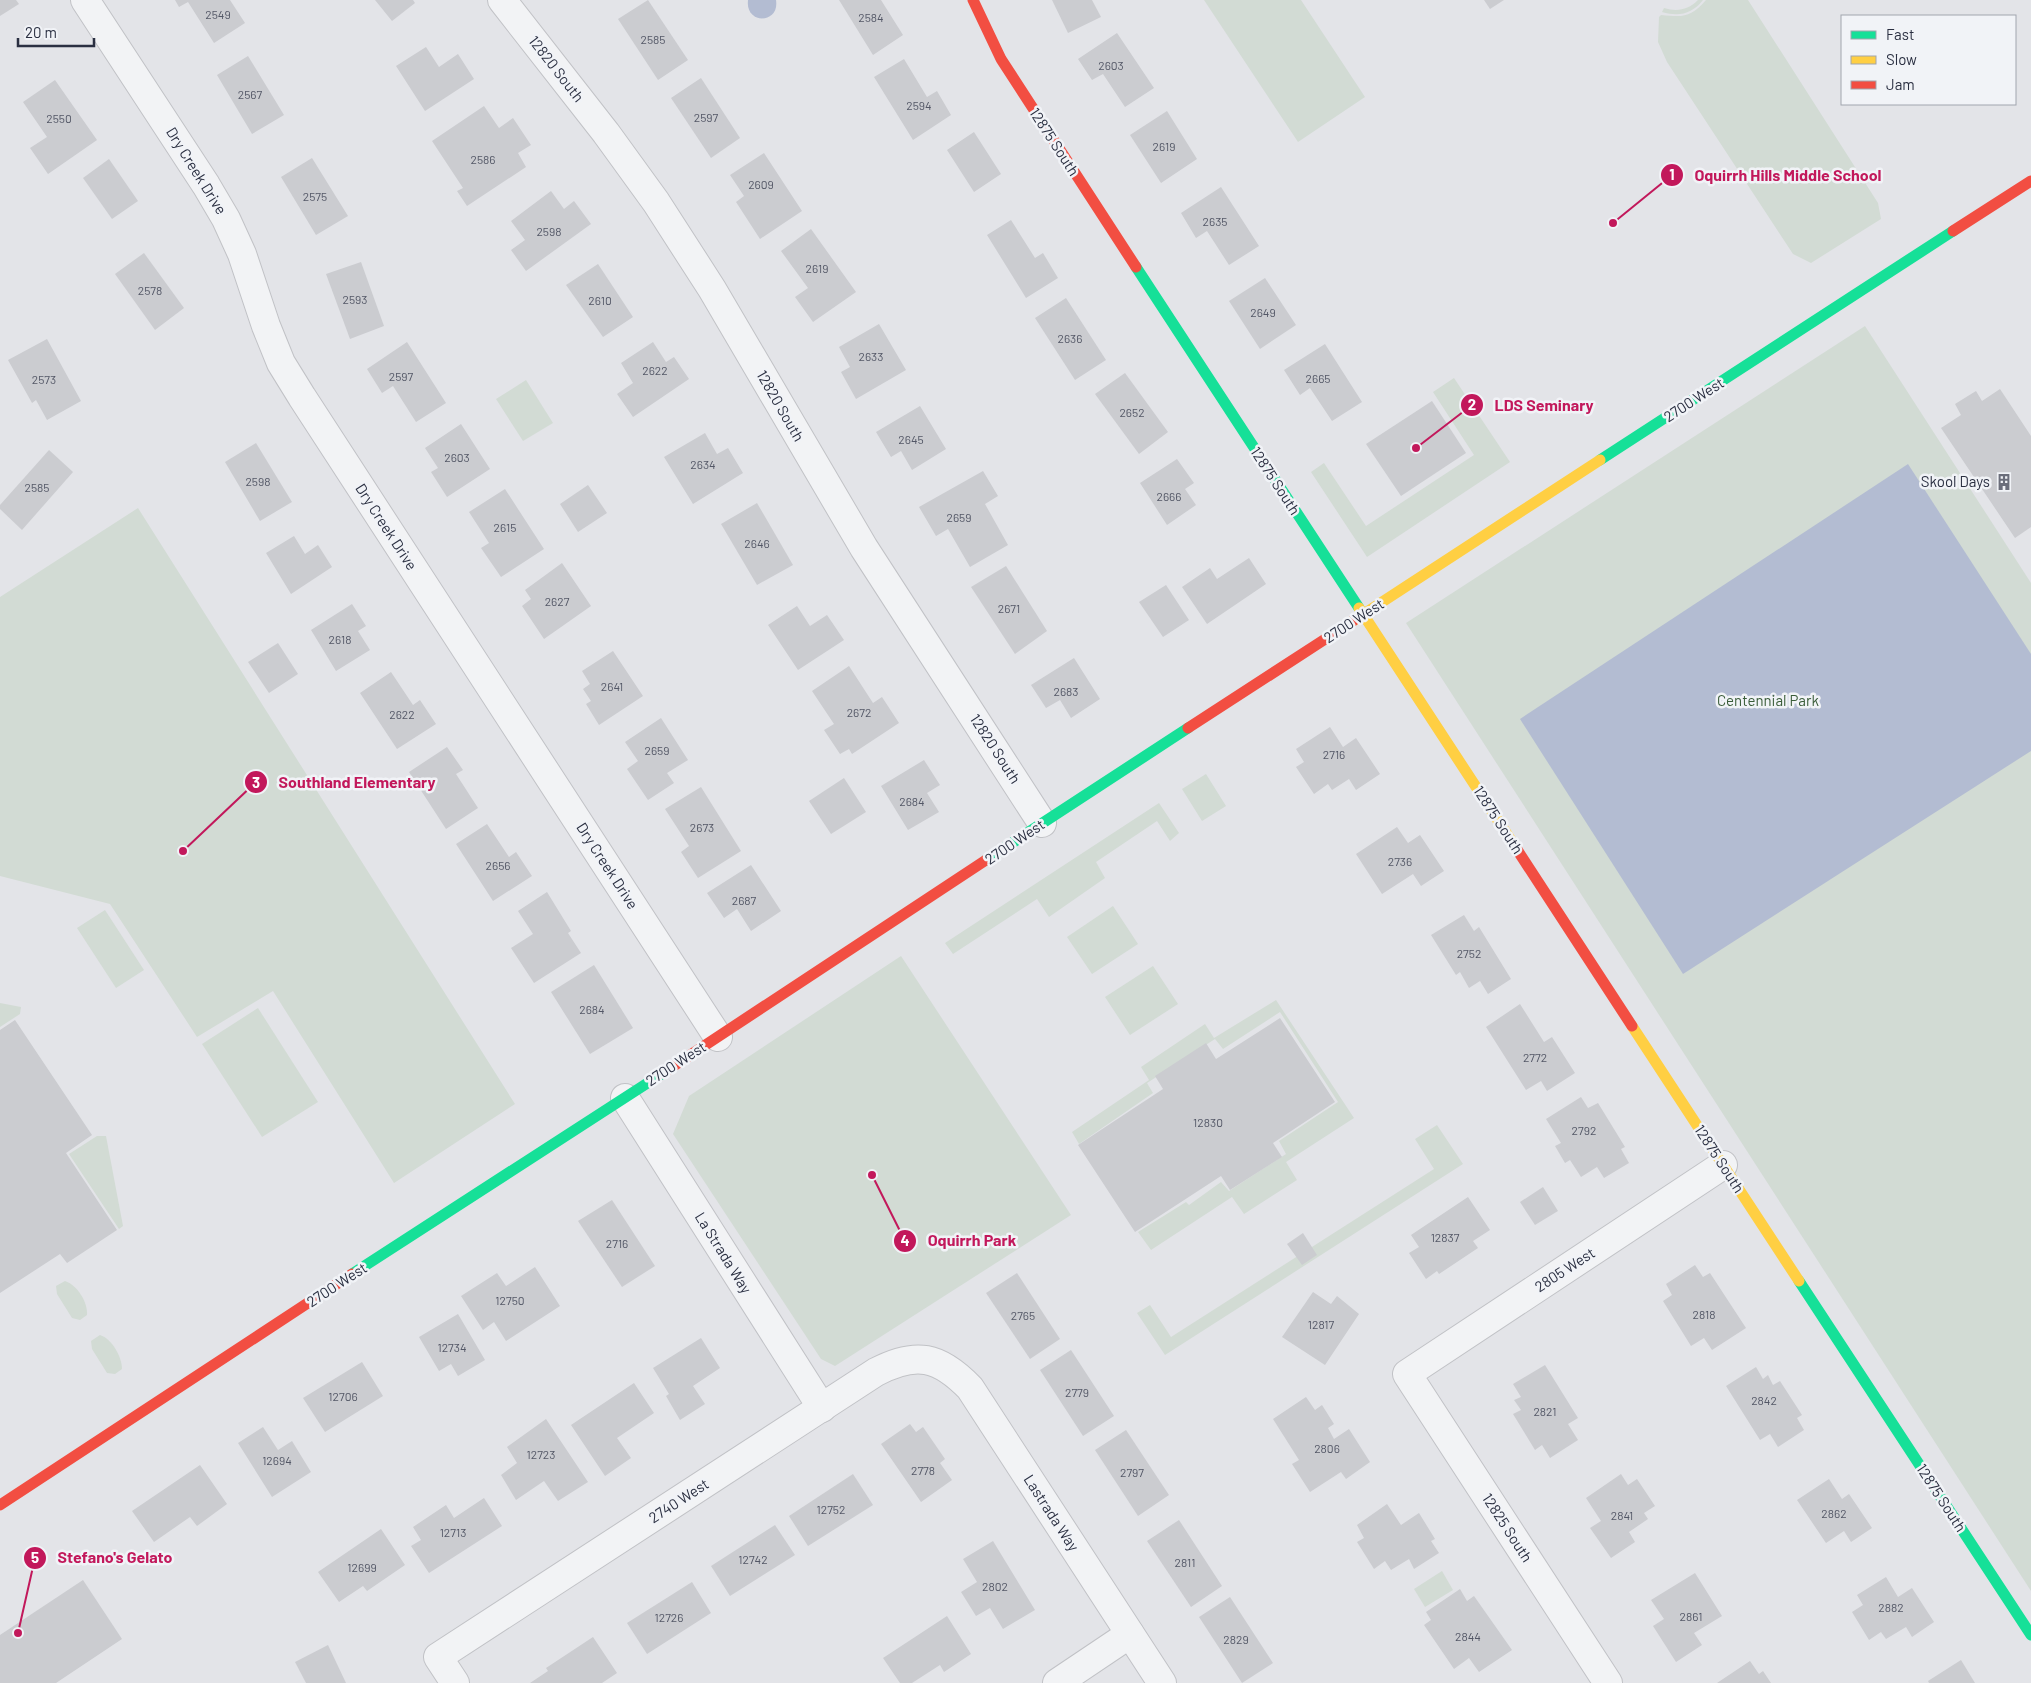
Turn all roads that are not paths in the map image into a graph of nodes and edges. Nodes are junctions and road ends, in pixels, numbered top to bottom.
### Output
1 (85, 0) edge
2 (502, 0) edge
3 (973, 0) edge
4 (2031, 181) edge
5 (1362, 615) junction
6 (1042, 823) junction
7 (718, 1037) junction
8 (625, 1098) junction
9 (1723, 1165) junction
10 (925, 1358) joint
11 (1407, 1374) joint
12 (822, 1408) junction
13 (0, 1505) edge
14 (1130, 1634) junction
15 (2031, 1635) edge
16 (455, 1683) edge
17 (1057, 1683) edge
18 (1162, 1683) edge
19 (1608, 1683) edge

1 - 7 street, Dry Creek Drive
2 - 6 street, 12820 South
3 - 5 main road, 12875 South
4 - 5 main road, 2700 West
5 - 6 main road, 2700 West
5 - 9 main road, 12875 South
6 - 7 main road, 2700 West
7 - 8 main road, 2700 West
8 - 12 street, La Strada Way
8 - 13 main road, 2700 West
9 - 11 street, 2805 West
9 - 15 main road, 12875 South
10 - 12 street, 2740 West
10 - 14 street, Lastrada Way
11 - 19 street, 12825 South
12 - 16 street, 2740 West
14 - 17 street
14 - 18 street, Lastrada Way

